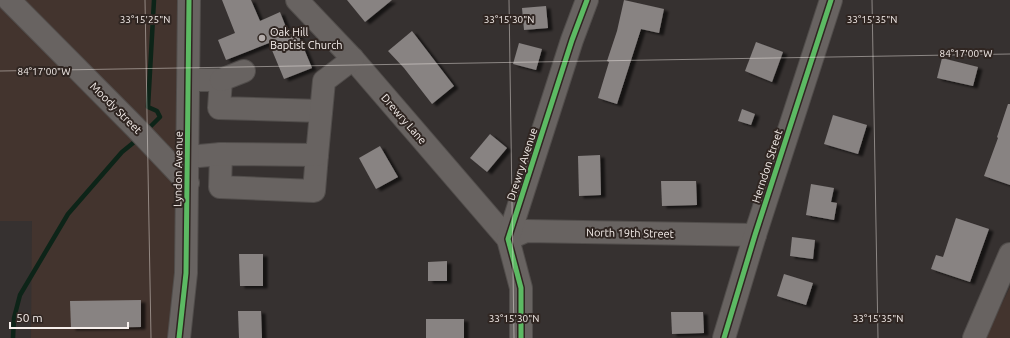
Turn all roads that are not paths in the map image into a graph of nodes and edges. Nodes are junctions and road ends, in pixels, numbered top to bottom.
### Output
1 (9, 0) edge
2 (189, 0) edge
3 (298, 0) edge
4 (587, 0) edge
5 (831, 0) edge
6 (353, 59) junction
7 (244, 70) dead end
8 (189, 80) junction
9 (221, 80) junction
10 (321, 111) junction
11 (221, 154) junction
12 (317, 156) junction
13 (188, 157) junction
14 (188, 183) junction
15 (755, 235) junction
16 (508, 240) junction
17 (1010, 254) edge
18 (179, 338) edge
19 (521, 338) edge
20 (724, 338) edge
21 (974, 338) edge

1 - 14 street, Moody Street
2 - 8 street, Lyndon Avenue
3 - 6 street, Drewry Lane
4 - 16 street, Drewry Avenue
5 - 15 street, Herndon Street
6 - 10 street
6 - 16 street, Drewry Lane
7 - 9 street
8 - 9 street
8 - 13 street, Lyndon Avenue
9 - 10 street
10 - 12 street
11 - 12 street
11 - 12 street
11 - 13 street
13 - 14 street, Lyndon Avenue
14 - 18 street, Lyndon Avenue
15 - 16 street, North 19th Street
15 - 20 street, Herndon Street
16 - 19 street
17 - 21 street

